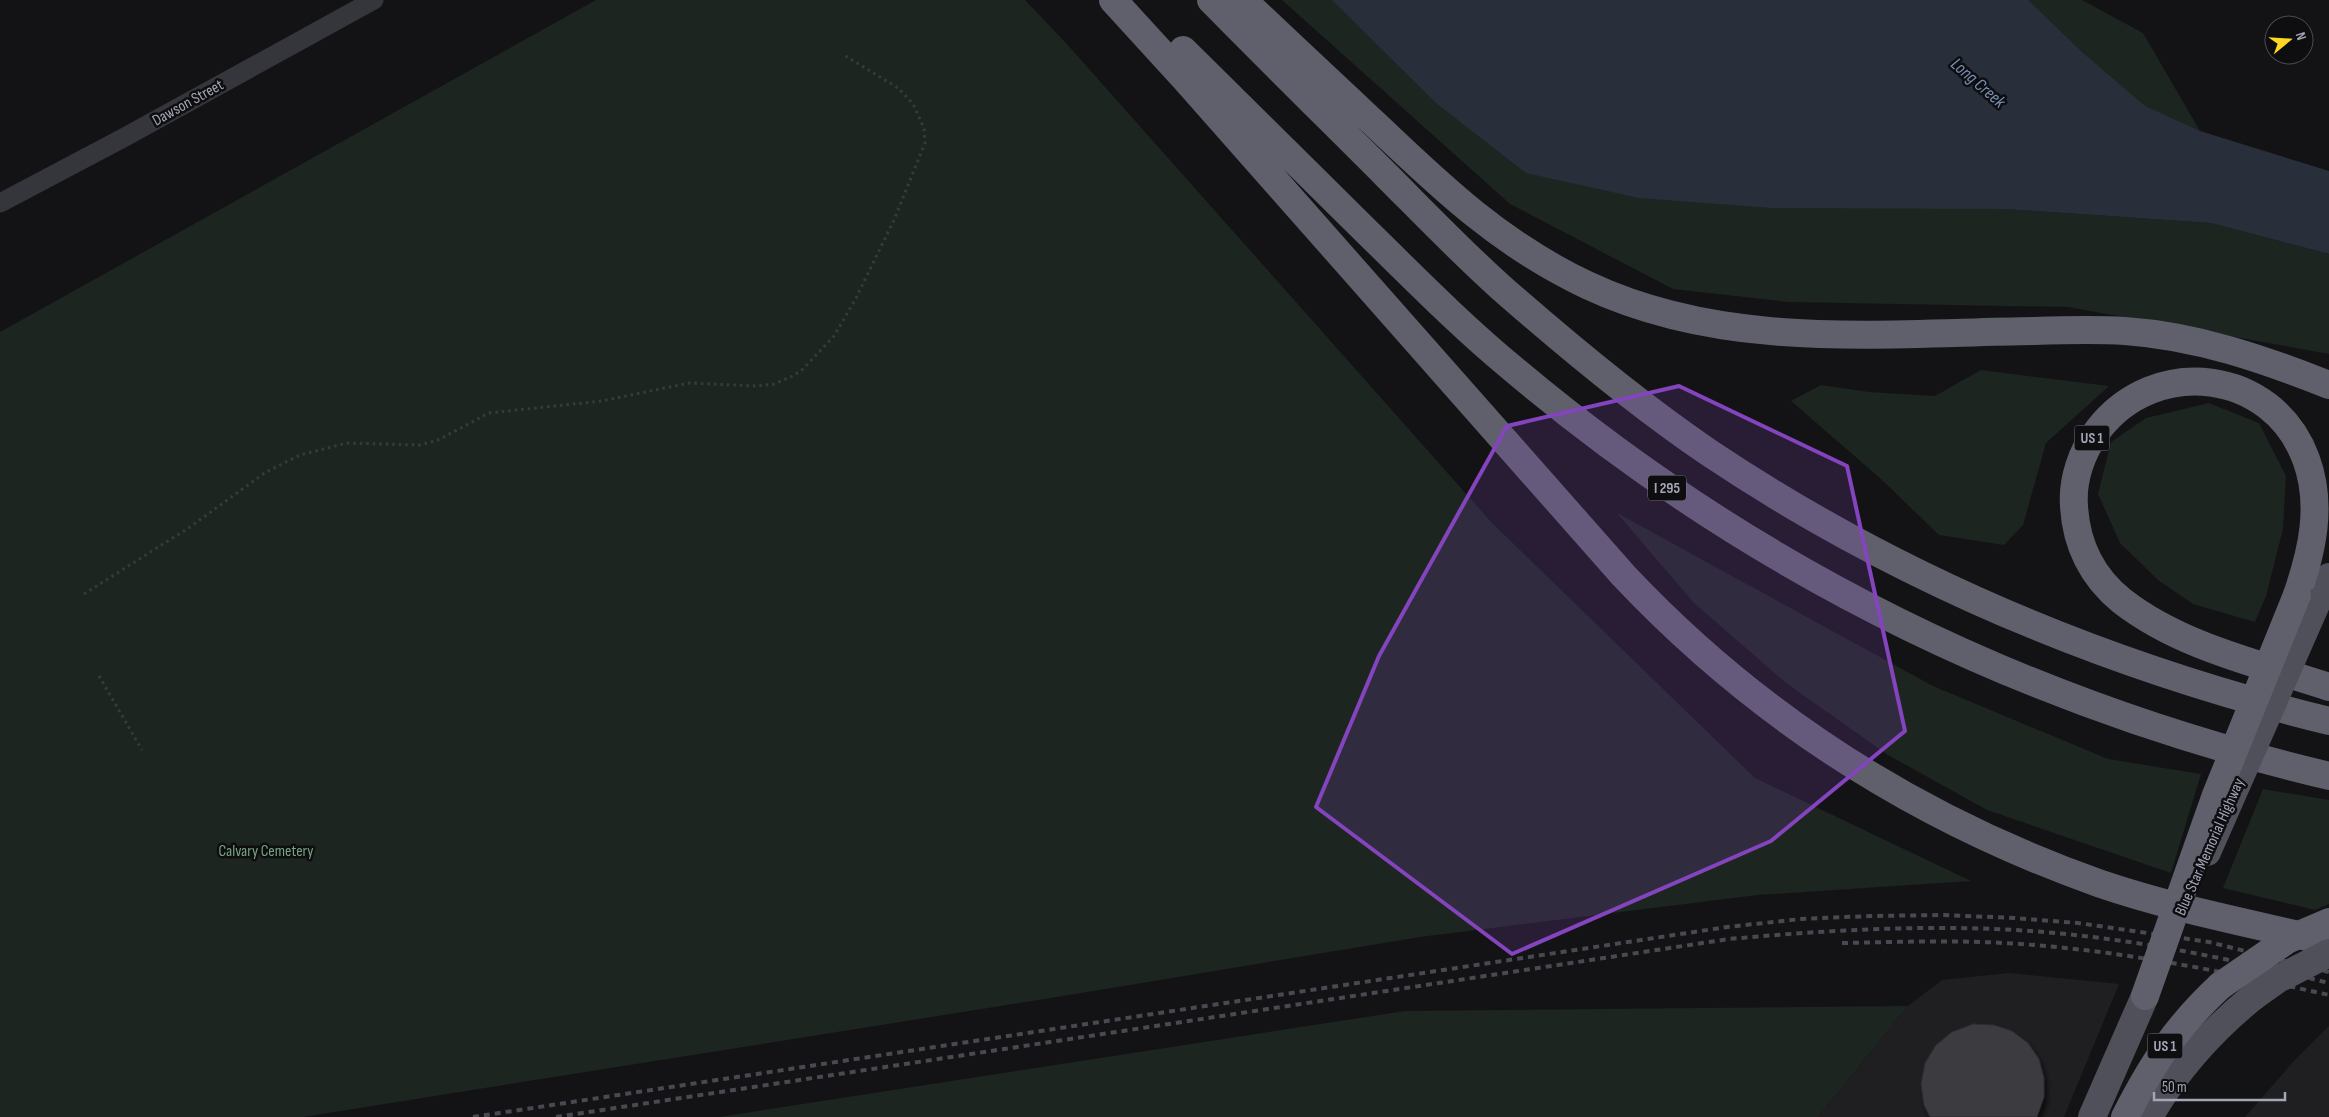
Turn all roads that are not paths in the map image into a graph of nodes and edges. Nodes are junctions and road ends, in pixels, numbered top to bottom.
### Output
1 (374, 0) edge
2 (1113, 0) edge
3 (1132, 0) edge
4 (1211, 0) edge
5 (1244, 0) edge
6 (0, 204) edge
7 (2329, 385) edge
8 (2329, 577) edge
9 (2307, 598) junction
10 (2329, 687) edge
11 (2329, 721) edge
12 (2329, 776) edge
13 (2329, 922) edge
14 (2329, 942) edge
15 (2329, 952) edge
16 (2144, 996) joint
17 (2092, 1117) edge
18 (2125, 1117) edge
19 (2149, 1117) edge

1 - 6 street, Dawson Street
2 - 14 highway
3 - 12 highway, I 295
4 - 11 highway
5 - 7 highway
8 - 9 main road
9 - 10 highway, US 1
9 - 16 highway, US 1, bridge
13 - 18 highway, US 1, bridge
15 - 19 main road, bridge
16 - 17 main road, US 1

